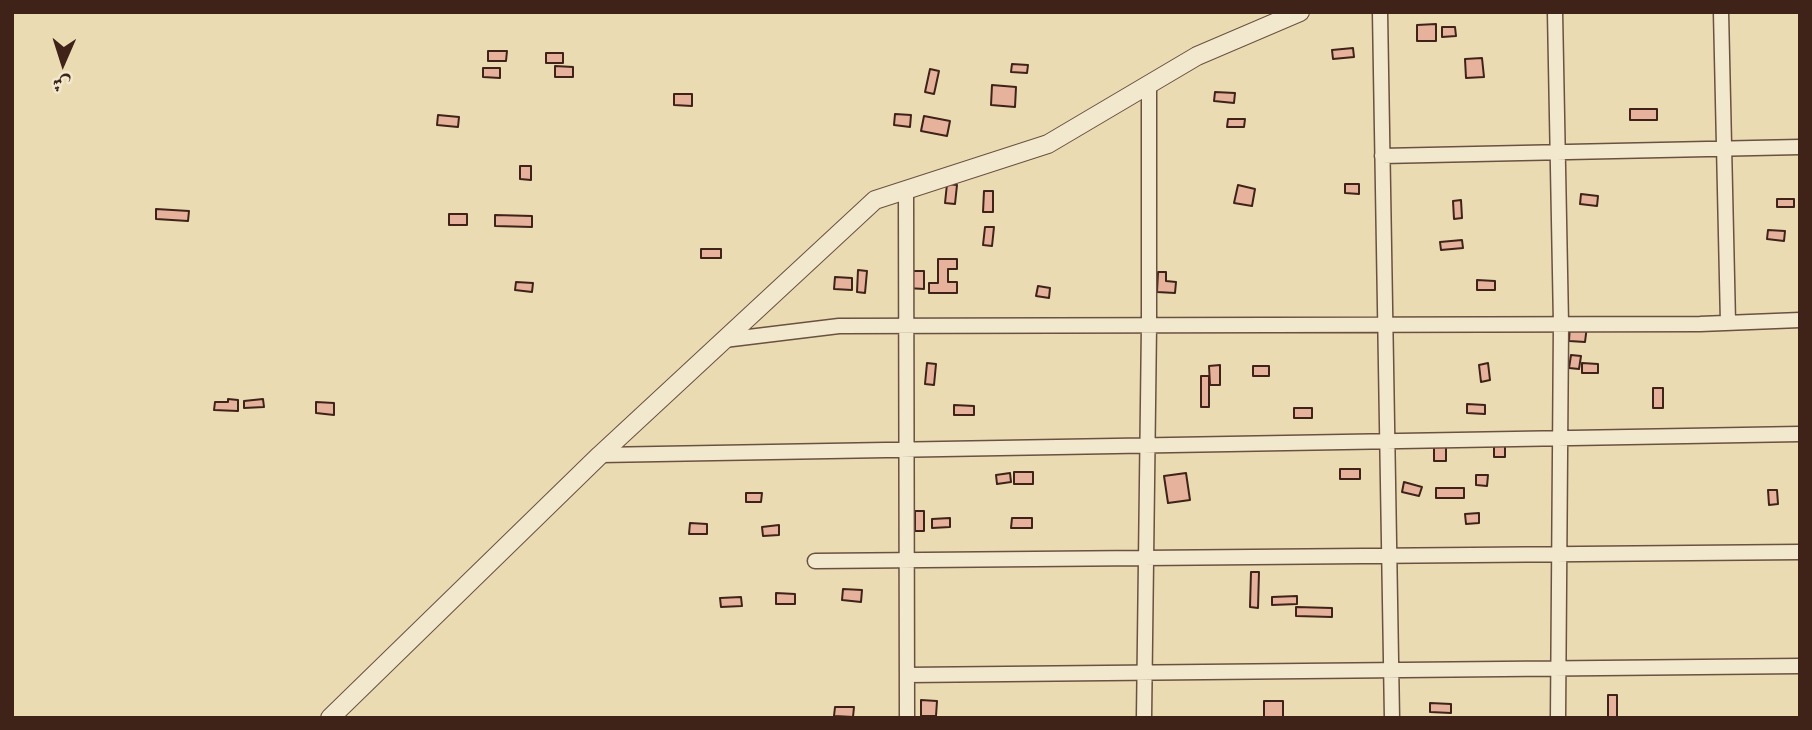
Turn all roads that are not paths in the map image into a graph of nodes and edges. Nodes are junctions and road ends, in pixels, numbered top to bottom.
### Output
1 (1300, 12) edge
2 (1380, 12) edge
3 (1555, 12) edge
4 (1721, 12) edge
5 (1149, 84) junction
6 (1800, 147) edge
7 (1724, 149) junction
8 (1558, 152) junction
9 (1382, 156) junction
10 (906, 190) junction
11 (1800, 320) edge
12 (1728, 323) junction
13 (1561, 324) junction
14 (1149, 325) junction
15 (1385, 325) junction
16 (906, 326) junction
17 (724, 340) junction
18 (1800, 434) edge
19 (1560, 438) junction
20 (1387, 441) junction
21 (1147, 446) junction
22 (906, 450) junction
23 (600, 455) junction
24 (1800, 552) edge
25 (1559, 554) junction
26 (1389, 556) junction
27 (1146, 558) junction
28 (907, 560) junction
29 (816, 561) dead end
30 (1800, 666) edge
31 (1558, 668) junction
32 (1391, 670) junction
33 (1144, 673) junction
34 (907, 675) junction
35 (330, 718) edge
36 (907, 718) edge
37 (1144, 718) edge
38 (1392, 718) edge
39 (1558, 718) edge

1 - 5 street
2 - 9 street
3 - 8 street
4 - 7 street
5 - 10 street
5 - 14 street
6 - 7 street
7 - 8 street
7 - 12 street
8 - 9 street
8 - 13 street
9 - 15 street
10 - 16 street
10 - 17 street
11 - 12 street
12 - 13 street
13 - 15 street
13 - 19 street
14 - 15 street
14 - 16 street
14 - 21 street
15 - 20 street
16 - 17 street
16 - 22 street
17 - 23 street
18 - 19 street
19 - 20 street
19 - 25 street
20 - 21 street
20 - 26 street
21 - 22 street
21 - 27 street
22 - 23 street
22 - 28 street
23 - 35 street
24 - 25 street
25 - 26 street
25 - 31 street
26 - 27 street
26 - 32 street
27 - 28 street
27 - 33 street
28 - 29 street
28 - 34 street
30 - 31 street
31 - 32 street
31 - 39 street
32 - 33 street
32 - 38 street
33 - 34 street
33 - 37 street
34 - 36 street

